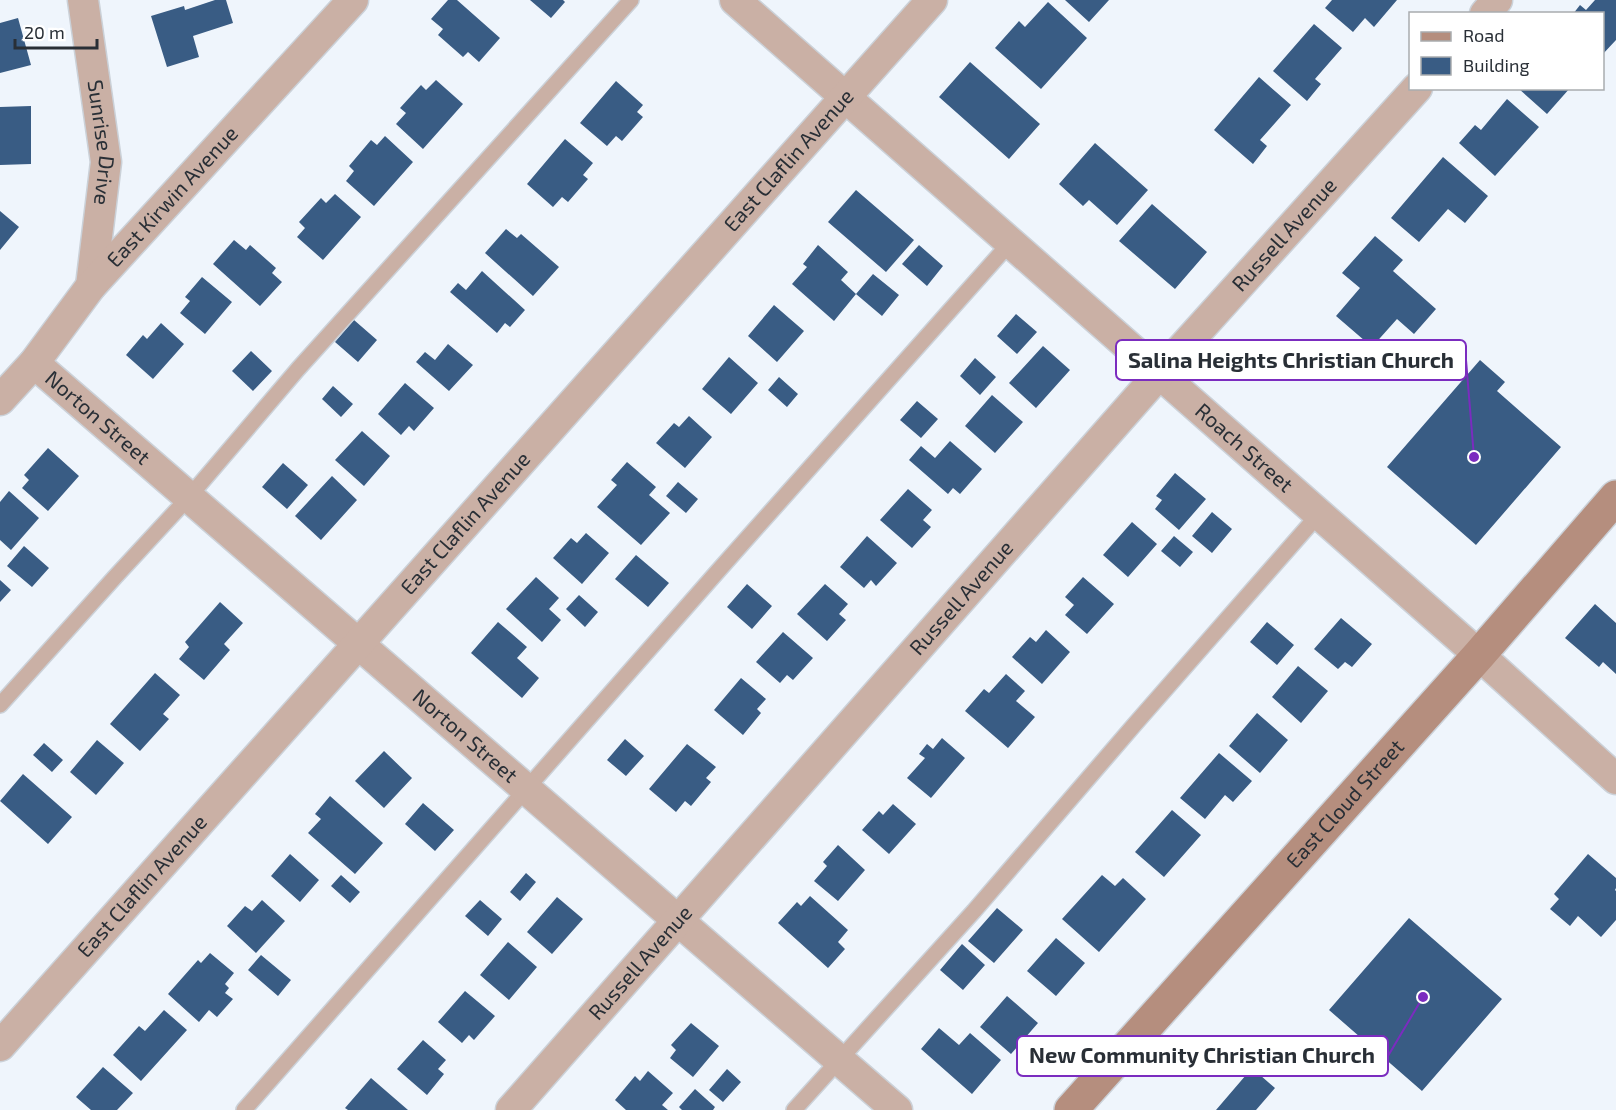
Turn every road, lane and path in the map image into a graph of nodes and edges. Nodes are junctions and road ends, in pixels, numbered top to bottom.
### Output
1 (83, 0) edge
2 (353, 0) edge
3 (631, 0) edge
4 (735, 0) edge
5 (932, 0) edge
6 (1497, 0) edge
7 (1487, 12) edge
8 (1415, 90) edge
9 (845, 99) junction
10 (1010, 243) junction
11 (91, 285) junction
12 (34, 363) junction
13 (1160, 374) junction
14 (0, 400) edge
15 (189, 497) junction
16 (1616, 497) edge
17 (1319, 514) junction
18 (359, 644) junction
19 (1479, 655) junction
20 (0, 705) edge
21 (1616, 778) edge
22 (526, 789) junction
23 (678, 920) junction
24 (0, 1046) edge
25 (840, 1060) junction
26 (244, 1110) edge
27 (511, 1110) edge
28 (794, 1110) edge
29 (897, 1110) edge
30 (1071, 1110) edge

1 - 11 street, Sunrise Drive
2 - 11 street, East Kirwin Avenue
3 - 15 lane
4 - 9 street, Roach Street
5 - 9 street, East Claflin Avenue
6 - 7 street
8 - 13 street, Russell Avenue
9 - 10 street, Roach Street
9 - 18 street, East Claflin Avenue
10 - 13 street, Roach Street
10 - 22 lane
11 - 12 street, East Kirwin Avenue
12 - 14 street, East Kirwin Avenue
12 - 15 street, Norton Street
13 - 17 street, Roach Street
13 - 23 street, Russell Avenue
15 - 18 street, Norton Street
15 - 20 lane
16 - 19 main road, East Cloud Street
17 - 19 street, Roach Street
17 - 25 lane
18 - 22 street, Norton Street
18 - 24 street, East Claflin Avenue
19 - 21 street, Roach Street
19 - 30 main road, East Cloud Street
22 - 23 street, Norton Street
22 - 26 lane
23 - 25 street, Norton Street
23 - 27 street, Russell Avenue
25 - 28 lane
25 - 29 street, Norton Street

